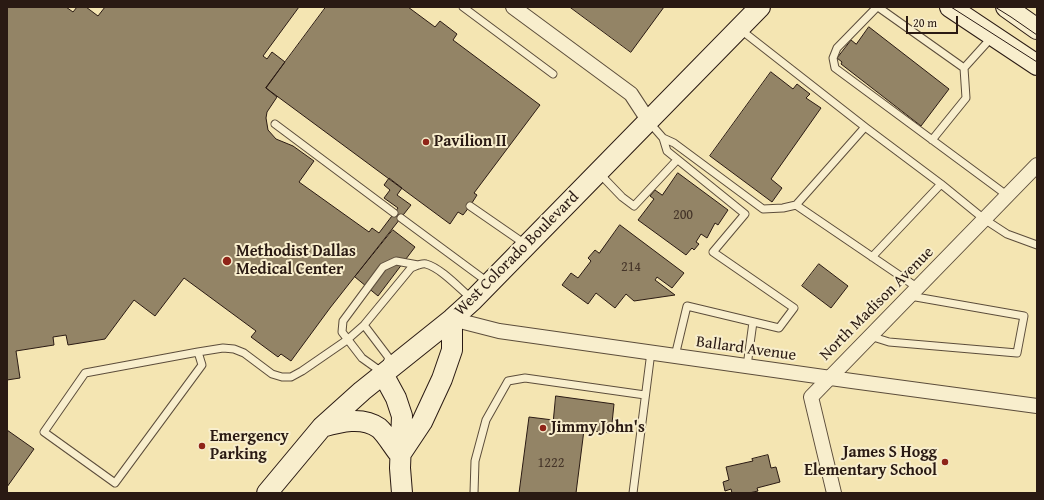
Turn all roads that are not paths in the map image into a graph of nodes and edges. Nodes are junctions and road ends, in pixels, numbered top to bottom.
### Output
1 (463, 7) edge
2 (513, 7) edge
3 (760, 7) edge
4 (878, 7) edge
5 (950, 7) edge
6 (1006, 7) edge
7 (739, 28) junction
8 (1037, 29) edge
9 (994, 36) junction
10 (1037, 65) edge
11 (964, 68) junction
12 (553, 74) dead end
13 (648, 120) junction
14 (275, 124) dead end
15 (865, 127) junction
16 (662, 138) junction
17 (932, 140) junction
18 (677, 160) junction
19 (1037, 165) edge
20 (598, 172) junction
21 (941, 184) junction
22 (1008, 196) junction
23 (796, 205) junction
24 (470, 206) dead end
25 (394, 213) dead end
26 (401, 218) dead end
27 (984, 219) junction
28 (1037, 245) edge
29 (526, 246) junction
30 (872, 257) junction
31 (418, 264) junction
32 (489, 283) junction
33 (914, 292) junction
34 (473, 300) junction
35 (452, 319) junction
36 (753, 322) junction
37 (364, 325) junction
38 (870, 336) junction
39 (347, 340) junction
40 (198, 352) junction
41 (651, 352) junction
42 (675, 356) junction
43 (747, 366) junction
44 (383, 374) junction
45 (828, 378) junction
46 (645, 395) junction
47 (1037, 406) edge
48 (322, 426) junction
49 (400, 455) junction
50 (267, 493) edge
51 (402, 493) edge
52 (474, 493) edge
53 (633, 493) edge
54 (834, 493) edge

1 - 12 lane
2 - 13 street
3 - 7 street, West Colorado Boulevard
4 - 11 lane
4 - 17 lane
5 - 9 street
6 - 8 street
7 - 13 street, West Colorado Boulevard
7 - 15 lane
9 - 10 street
9 - 11 lane
11 - 17 lane
13 - 16 lane
13 - 20 street, West Colorado Boulevard
14 - 25 lane
15 - 21 lane
15 - 23 lane
16 - 18 lane
16 - 23 lane
17 - 22 lane
18 - 20 lane
18 - 36 lane
19 - 22 street, North Madison Avenue
20 - 29 street, West Colorado Boulevard
21 - 27 lane
21 - 30 lane
22 - 27 street, North Madison Avenue
23 - 30 lane
24 - 29 lane
26 - 32 lane
27 - 28 lane
27 - 33 street, North Madison Avenue
29 - 32 street, West Colorado Boulevard
30 - 33 lane
31 - 34 lane
31 - 37 lane
31 - 39 lane
32 - 34 street, West Colorado Boulevard
33 - 38 street, North Madison Avenue
33 - 38 lane
34 - 35 street, West Colorado Boulevard
35 - 41 street, Ballard Avenue
35 - 44 street, West Colorado Boulevard
35 - 49 street
36 - 42 lane
36 - 43 lane
37 - 39 lane
37 - 44 lane
38 - 45 street, North Madison Avenue
39 - 40 lane
39 - 44 lane
40 - 40 lane
41 - 42 street, Ballard Avenue
41 - 46 lane
42 - 43 street, Ballard Avenue
43 - 45 street, Ballard Avenue
44 - 48 street, West Colorado Boulevard
44 - 49 street
45 - 47 street, Ballard Avenue
45 - 54 street, North Madison Avenue
46 - 52 lane
46 - 53 lane
48 - 49 street
48 - 50 street, West Colorado Boulevard
49 - 51 street

